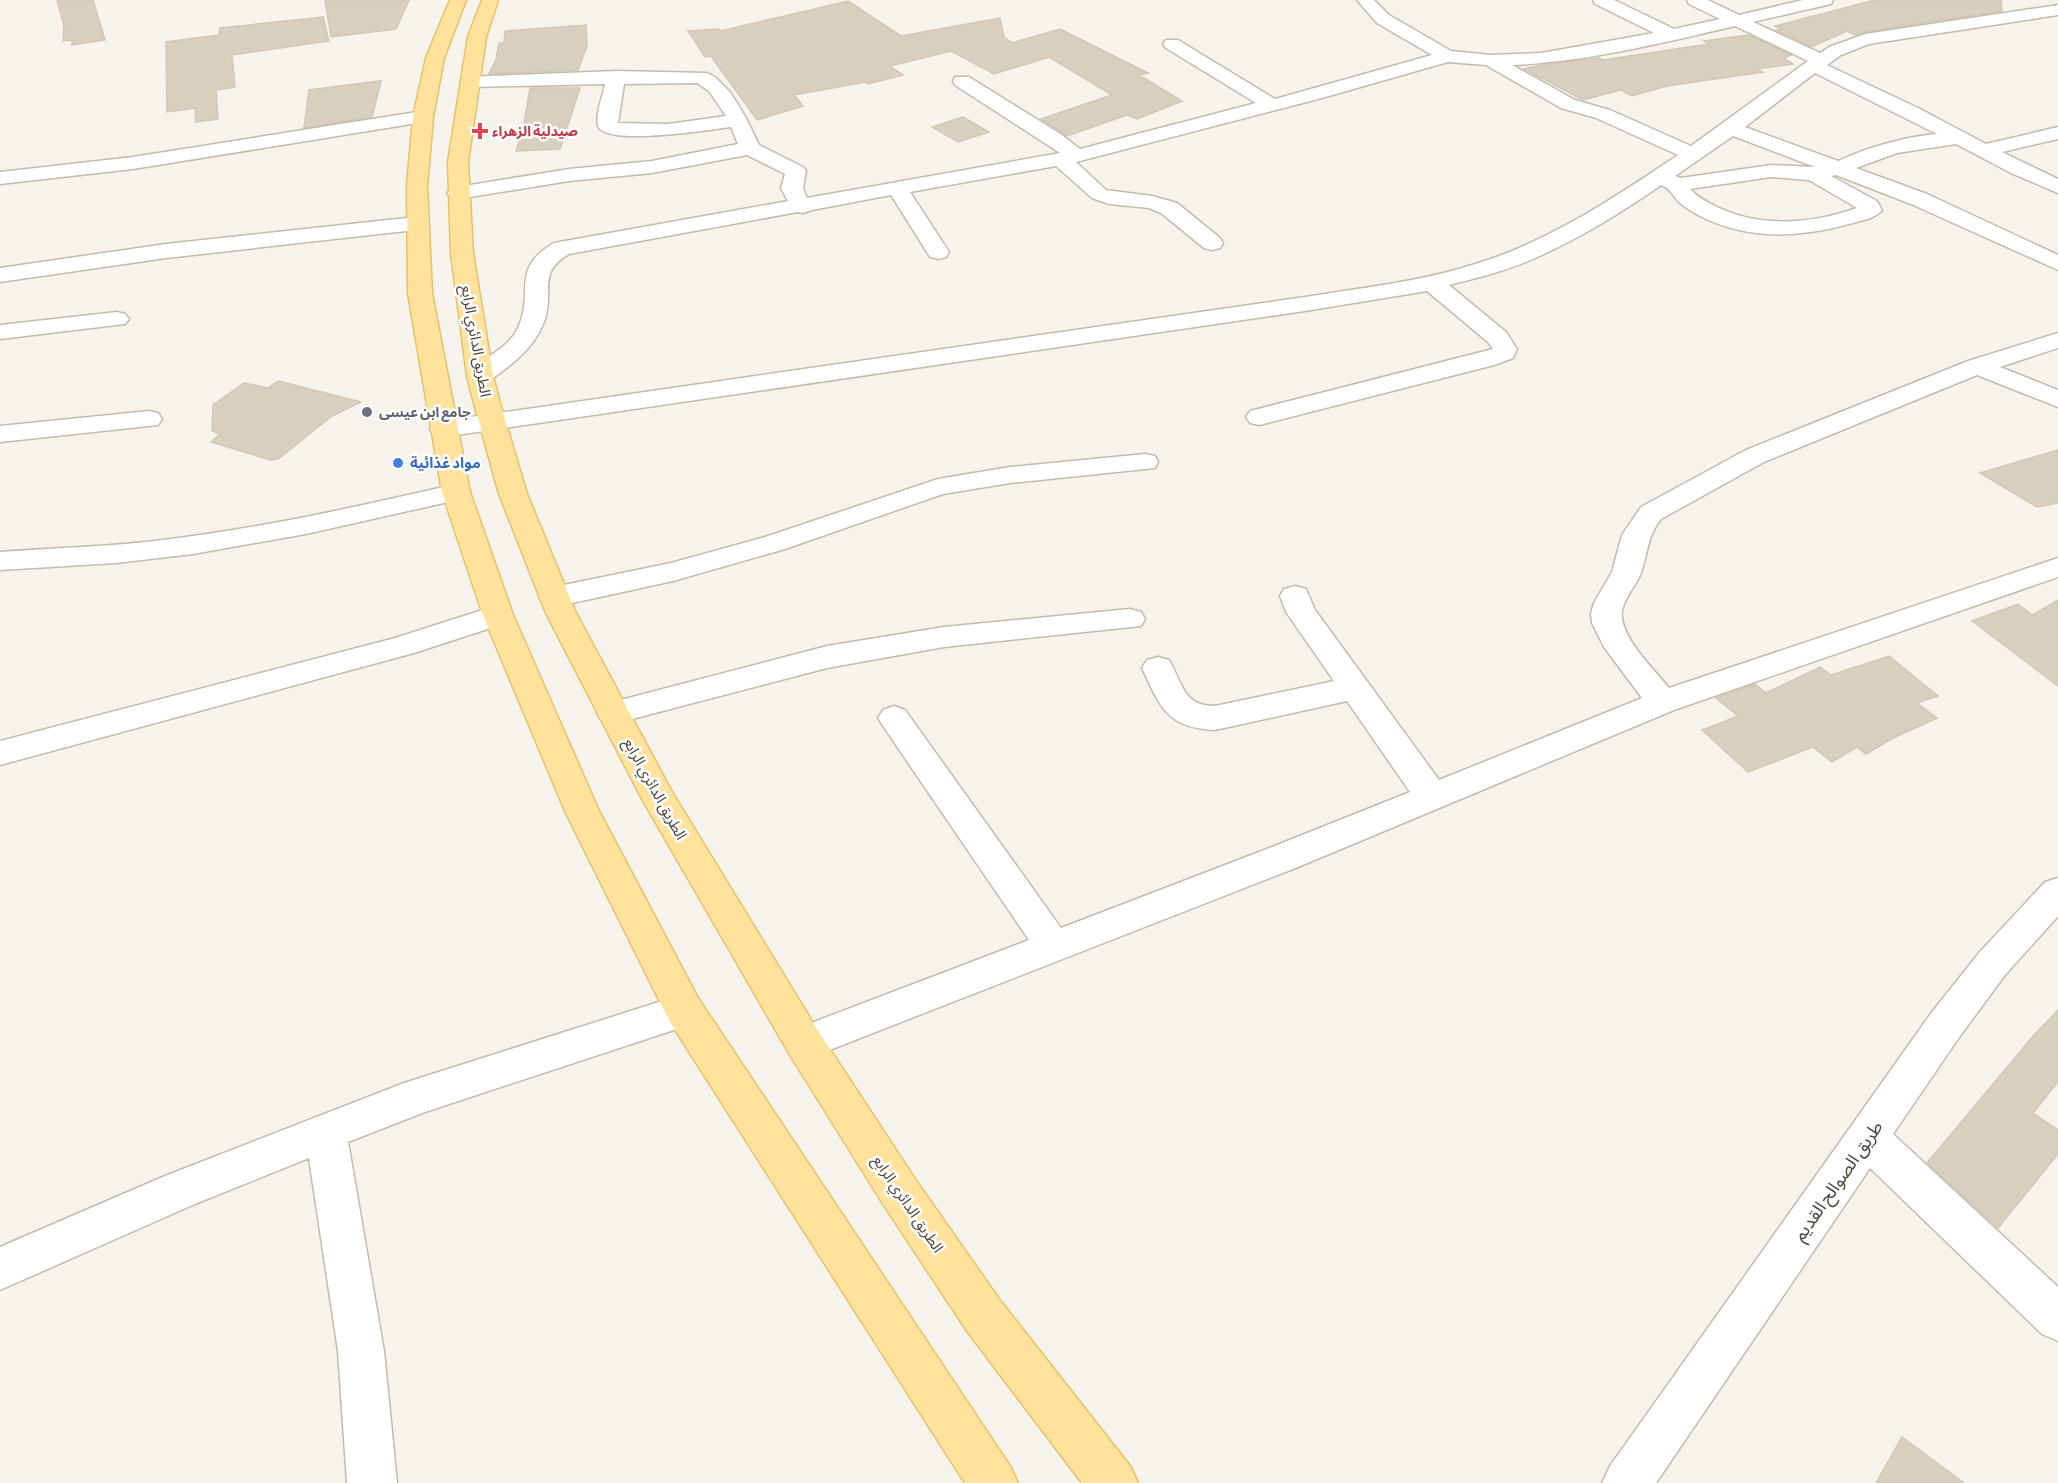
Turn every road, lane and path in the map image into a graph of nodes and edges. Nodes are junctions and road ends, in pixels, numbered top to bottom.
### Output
1 (458, 0) edge
2 (490, 0) edge
3 (1365, 0) edge
4 (1601, 0) edge
5 (1695, 0) edge
6 (1825, 0) edge
7 (2054, 13) edge
8 (1737, 21) junction
9 (1672, 35) junction
10 (1172, 44) dead end
11 (1447, 56) junction
12 (1491, 60) junction
13 (1818, 63) junction
14 (616, 77) junction
15 (470, 81) junction
16 (962, 81) dead end
17 (1272, 105) junction
18 (423, 117) junction
19 (737, 120) junction
20 (1731, 128) junction
21 (2058, 133) edge
22 (1958, 138) junction
23 (750, 148) junction
24 (1982, 151) junction
25 (1693, 154) junction
26 (1069, 157) junction
27 (1840, 168) junction
28 (1810, 174) junction
29 (0, 178) edge
30 (1669, 181) junction
31 (2058, 187) edge
32 (897, 189) junction
33 (458, 193) junction
34 (803, 207) junction
35 (416, 224) junction
36 (1212, 243) dead end
37 (938, 252) dead end
38 (2058, 263) edge
39 (0, 275) edge
40 (1432, 283) junction
41 (117, 319) dead end
42 (0, 333) edge
43 (2058, 340) edge
44 (1977, 366) junction
45 (480, 376) junction
46 (2058, 399) edge
47 (1259, 417) dead end
48 (149, 419) dead end
49 (494, 422) junction
50 (443, 429) junction
51 (0, 434) edge
52 (1144, 462) dead end
53 (456, 492) junction
54 (0, 561) edge
55 (2058, 567) edge
56 (1294, 596) dead end
57 (554, 597) junction
58 (498, 615) junction
59 (1130, 619) dead end
60 (1158, 668) dead end
61 (1355, 688) junction
62 (1663, 702) junction
63 (613, 713) junction
64 (894, 718) dead end
65 (0, 753) edge
66 (1432, 796) junction
67 (2058, 892) edge
68 (1054, 946) junction
69 (684, 1010) junction
70 (804, 1044) junction
71 (326, 1133) junction
72 (1868, 1138) junction
73 (0, 1269) edge
74 (2058, 1318) edge
75 (1625, 1481) edge
76 (372, 1483) edge
77 (993, 1483) edge
78 (1113, 1483) edge

1 - 18 main road
2 - 15 main road, الطريق الدائري الرابع
3 - 11 street
4 - 9 street
5 - 8 street
6 - 8 street
7 - 13 street
8 - 9 street
8 - 13 street
9 - 12 street
10 - 17 street
11 - 12 street
11 - 17 street
12 - 25 street
13 - 20 street
13 - 22 street
14 - 15 street
14 - 19 street
14 - 19 street
15 - 33 main road, الطريق الدائري الرابع
16 - 26 street
17 - 26 street
18 - 29 street
18 - 35 main road
19 - 23 street
20 - 25 street
20 - 27 street
21 - 24 street
22 - 24 street
22 - 27 street
23 - 33 street
23 - 34 street
24 - 31 street
25 - 30 street
26 - 32 street
26 - 36 street
27 - 28 street
27 - 38 street
28 - 30 street
28 - 30 street
30 - 40 street
32 - 34 street
32 - 37 street
33 - 45 main road, الطريق الدائري الرابع
34 - 45 street
35 - 39 street
35 - 50 main road
40 - 47 street
40 - 49 street
41 - 42 street
43 - 44 street
44 - 46 street
44 - 62 street
45 - 49 main road, الطريق الدائري الرابع
48 - 51 street
49 - 50 street
49 - 57 main road, الطريق الدائري الرابع
50 - 53 main road
52 - 57 street
53 - 54 street
53 - 58 main road
55 - 62 street
56 - 61 street
57 - 63 main road, الطريق الدائري الرابع
58 - 65 street
58 - 69 main road
59 - 63 street
60 - 61 street
61 - 66 street
62 - 66 street
63 - 70 main road, الطريق الدائري الرابع
64 - 68 street
66 - 68 street
67 - 72 street, طريق الصوالح القديم
68 - 70 street
69 - 71 street
69 - 77 main road
70 - 78 main road, الطريق الدائري الرابع
71 - 73 street
71 - 76 street
72 - 74 street
72 - 75 street, طريق الصوالح القديم

